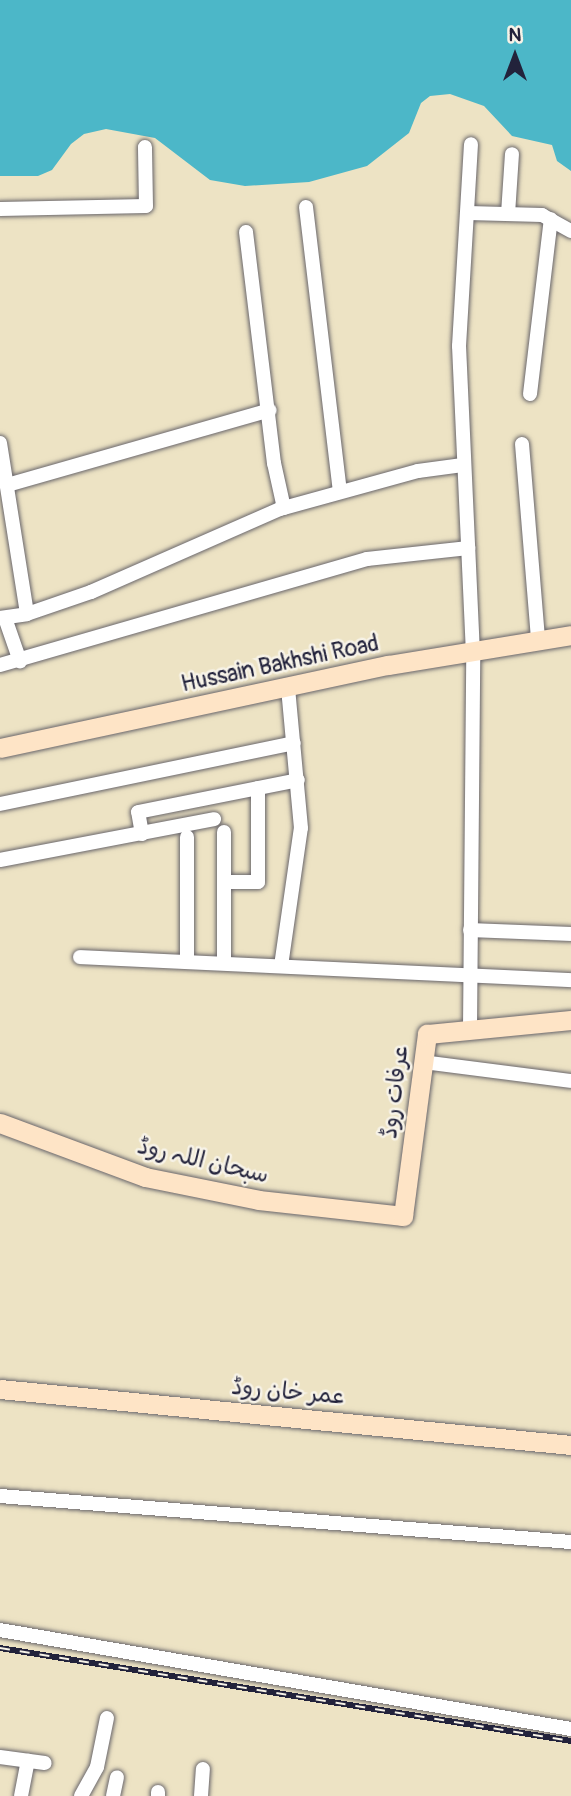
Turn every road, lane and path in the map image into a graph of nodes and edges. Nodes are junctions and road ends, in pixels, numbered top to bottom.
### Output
1 (471, 144) dead end
2 (145, 146) dead end
3 (512, 154) dead end
4 (306, 207) dead end
5 (0, 209) edge
6 (468, 213) junction
7 (508, 214) junction
8 (551, 219) junction
9 (571, 231) edge
10 (246, 232) dead end
11 (530, 394) dead end
12 (270, 410) junction
13 (0, 443) edge
14 (522, 444) dead end
15 (463, 466) junction
16 (7, 485) junction
17 (340, 491) junction
18 (284, 508) junction
19 (468, 548) junction
20 (27, 614) junction
21 (3, 618) edge
22 (571, 635) edge
23 (538, 640) junction
24 (473, 654) junction
25 (20, 661) junction
26 (0, 665) edge
27 (288, 688) junction
28 (294, 743) junction
29 (0, 748) edge
30 (298, 780) junction
31 (258, 788) junction
32 (0, 804) edge
33 (214, 820) dead end
34 (224, 832) dead end
35 (142, 834) junction
36 (187, 837) dead end
37 (0, 860) edge
38 (224, 882) junction
39 (470, 930) junction
40 (571, 934) edge
41 (80, 957) dead end
42 (187, 961) junction
43 (225, 963) junction
44 (281, 966) junction
45 (469, 975) junction
46 (571, 980) edge
47 (571, 1020) edge
48 (470, 1030) junction
49 (423, 1062) junction
50 (571, 1081) edge
51 (0, 1123) edge
52 (403, 1216) joint
53 (0, 1389) edge
54 (571, 1445) edge
55 (0, 1496) edge
56 (571, 1542) edge
57 (0, 1630) edge
58 (107, 1718) dead end
59 (571, 1730) edge
60 (0, 1757) edge
61 (28, 1761) junction
62 (45, 1763) dead end
63 (203, 1769) dead end
64 (117, 1777) dead end
65 (21, 1796) edge
66 (81, 1796) edge
67 (113, 1796) edge
68 (201, 1796) edge

1 - 6 street
2 - 5 street
3 - 7 street
4 - 17 street
6 - 7 street
6 - 15 street
7 - 8 street
8 - 9 street
8 - 11 street
10 - 12 street
12 - 16 street
12 - 18 street
13 - 16 street
14 - 23 street
15 - 17 street
15 - 19 street
16 - 20 street
17 - 18 street
18 - 20 street
19 - 24 street
19 - 25 street
20 - 21 street
21 - 25 street
22 - 23 street, Hussain Bakhshi Road
23 - 24 street, Hussain Bakhshi Road
24 - 27 street, Hussain Bakhshi Road
24 - 39 street
25 - 26 street
27 - 28 street
27 - 29 street, Hussain Bakhshi Road
28 - 30 street
28 - 32 street
30 - 31 street
30 - 44 street
31 - 35 street
31 - 38 street
33 - 35 street
34 - 38 street
35 - 37 street
36 - 42 street
38 - 43 street
39 - 40 street
39 - 45 street
41 - 42 street
42 - 43 street
43 - 44 street
44 - 45 street
45 - 46 street
45 - 48 street
47 - 48 street, عرفات روڈ
48 - 49 street, عرفات روڈ
49 - 50 street
49 - 52 street, عرفات روڈ
51 - 52 street, سبحان اللہ روڈ
53 - 54 street, عمر خان روڈ
55 - 56 street
57 - 59 street
58 - 66 street
60 - 61 street
61 - 62 street
61 - 65 street
63 - 68 street
64 - 67 street

